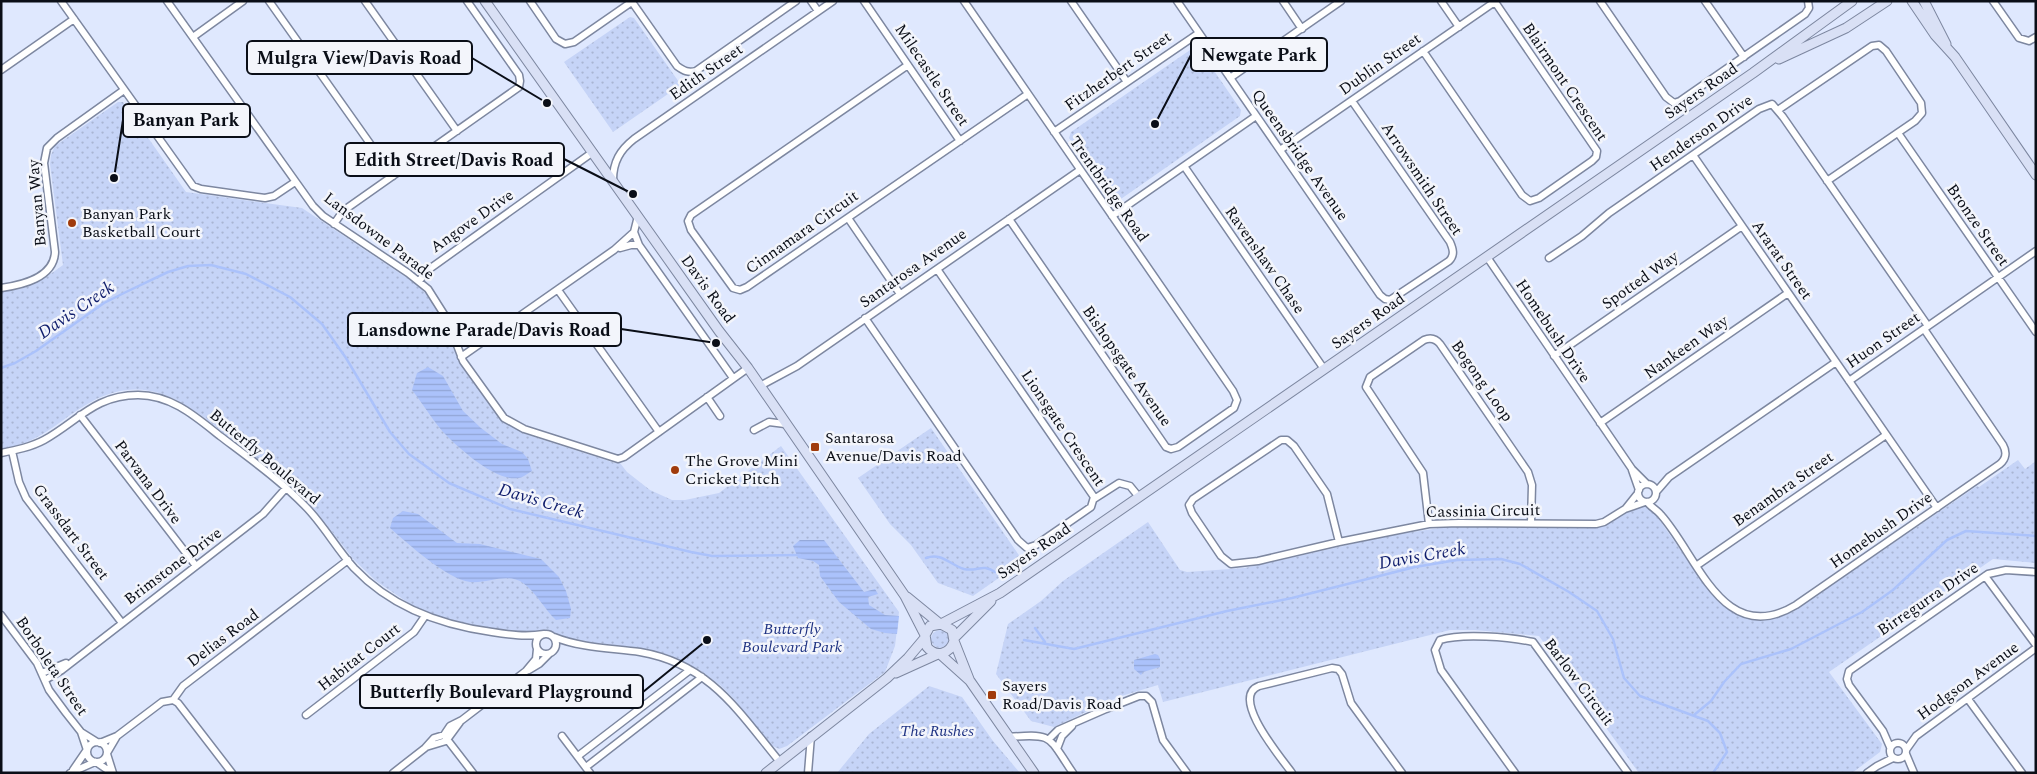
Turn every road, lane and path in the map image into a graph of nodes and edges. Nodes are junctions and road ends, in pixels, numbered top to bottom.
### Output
1 (61, 1) edge
2 (168, 1) edge
3 (243, 1) edge
4 (269, 1) edge
5 (365, 1) edge
6 (467, 1) edge
7 (485, 1) edge
8 (530, 1) edge
9 (796, 1) edge
10 (811, 1) edge
11 (833, 1) edge
12 (864, 1) edge
13 (964, 1) edge
14 (1071, 1) edge
15 (1177, 1) edge
16 (1283, 1) edge
17 (1341, 1) edge
18 (1441, 1) edge
19 (1600, 1) edge
20 (1705, 1) edge
21 (1808, 1) edge
22 (1852, 1) edge
23 (1888, 1) edge
24 (1912, 1) edge
25 (1924, 1) edge
26 (1993, 1) edge
27 (633, 2) edge
28 (1495, 2) edge
29 (818, 12) junction
30 (74, 19) junction
31 (1459, 27) junction
32 (1302, 28) junction
33 (1199, 32) junction
34 (193, 37) junction
35 (2036, 37) edge
36 (1948, 48) junction
37 (1423, 52) junction
38 (1744, 57) junction
39 (908, 65) junction
40 (1, 70) edge
41 (1753, 74) junction
42 (1230, 78) junction
43 (1127, 82) junction
44 (124, 90) junction
45 (1028, 94) junction
46 (1352, 101) junction
47 (1778, 110) junction
48 (1256, 116) junction
49 (457, 131) junction
50 (1054, 132) junction
51 (1898, 133) junction
52 (960, 141) junction
53 (1280, 150) junction
54 (593, 152) junction
55 (1693, 155) junction
56 (1184, 166) junction
57 (1080, 170) junction
58 (2035, 174) edge
59 (393, 176) junction
60 (613, 180) junction
61 (1827, 181) junction
62 (295, 182) junction
63 (638, 216) junction
64 (1112, 216) junction
65 (848, 218) junction
66 (1009, 220) junction
67 (334, 224) junction
68 (1742, 226) junction
69 (634, 232) junction
70 (640, 245) junction
71 (614, 250) junction
72 (2036, 251) edge
73 (1487, 257) junction
74 (1549, 258) dead end
75 (937, 269) junction
76 (1998, 277) junction
77 (419, 281) junction
78 (1, 288) edge
79 (558, 290) junction
80 (1788, 293) junction
81 (900, 294) junction
82 (1385, 299) joint
83 (866, 318) junction
84 (1926, 327) junction
85 (2036, 332) edge
86 (1554, 356) junction
87 (461, 357) junction
88 (1836, 362) junction
89 (748, 368) junction
90 (1324, 369) junction
91 (733, 378) junction
92 (1849, 381) junction
93 (760, 386) junction
94 (1233, 391) joint
95 (707, 397) junction
96 (80, 415) junction
97 (720, 416) dead end
98 (1600, 423) junction
99 (785, 424) junction
100 (754, 430) dead end
101 (659, 432) junction
102 (1886, 435) junction
103 (12, 451) junction
104 (1, 453) edge
105 (1632, 469) junction
106 (1669, 477) junction
107 (1649, 484) junction
108 (286, 488) junction
109 (1639, 491) junction
110 (1656, 494) junction
111 (1139, 496) junction
112 (1094, 499) junction
113 (1646, 502) junction
114 (1937, 508) junction
115 (1625, 509) junction
116 (1661, 514) junction
117 (1429, 524) junction
118 (1531, 524) junction
119 (1339, 542) junction
120 (348, 560) junction
121 (196, 566) junction
122 (1696, 566) junction
123 (2036, 572) edge
124 (1985, 576) junction
125 (1000, 593) junction
126 (905, 596) junction
127 (1, 615) edge
128 (425, 616) junction
129 (122, 623) junction
130 (941, 624) junction
131 (544, 634) junction
132 (520, 636) junction
133 (554, 637) junction
134 (924, 637) junction
135 (954, 640) junction
136 (572, 644) junction
137 (2036, 647) edge
138 (537, 648) junction
139 (551, 652) junction
140 (939, 654) junction
141 (72, 661) junction
142 (526, 670) junction
143 (690, 670) junction
144 (42, 673) junction
145 (702, 677) junction
146 (887, 678) junction
147 (45, 680) junction
148 (970, 681) junction
149 (1968, 699) junction
150 (173, 700) junction
151 (306, 715) dead end
152 (1075, 724) junction
153 (1882, 731) junction
154 (81, 732) junction
155 (117, 736) junction
156 (562, 736) dead end
157 (811, 736) junction
158 (1916, 736) junction
159 (446, 737) junction
160 (1009, 737) junction
161 (1049, 739) junction
162 (99, 742) junction
163 (1899, 742) junction
164 (1890, 748) junction
165 (1057, 749) junction
166 (86, 750) junction
167 (1906, 752) junction
168 (107, 754) junction
169 (578, 756) junction
170 (1896, 759) junction
171 (96, 762) junction
172 (780, 762) junction
173 (1877, 766) junction
174 (588, 770) edge
175 (71, 772) edge
176 (1914, 772) edge
177 (112, 773) edge
178 (232, 773) edge
179 (393, 773) edge
180 (473, 773) edge
181 (766, 773) edge
182 (808, 773) edge
183 (1034, 773) edge
184 (1073, 773) edge
185 (1188, 773) edge
186 (1292, 773) edge
187 (1402, 773) edge
188 (1515, 773) edge
189 (1628, 773) edge
190 (1867, 773) edge
191 (2022, 773) edge

1 - 30 street
2 - 34 street, Lansdowne Parade
3 - 34 street
4 - 59 street
5 - 49 street
6 - 49 street
7 - 54 street, Davis Road
8 - 27 street
9 - 27 street, Edith Street
10 - 29 street
11 - 29 street, Edith Street
12 - 39 street, Milecastle Street
13 - 45 street, Trentbridge Road
14 - 43 street
15 - 33 street, Queensbridge Avenue
16 - 32 street
17 - 32 street
18 - 31 street
19 - 38 street
20 - 38 street
21 - 38 street
22 - 41 street, Sayers Road
23 - 41 street, Sayers Road
24 - 36 street
25 - 36 street
26 - 35 street
28 - 31 street, Dublin Street
28 - 37 street, Blairmont Crescent
29 - 60 street, Edith Street
30 - 40 street
30 - 44 street
31 - 37 street, Dublin Street
32 - 42 street
33 - 42 street, Queensbridge Avenue
33 - 43 street, Fitzherbert Street
34 - 62 street, Lansdowne Parade
36 - 58 street
37 - 46 street, Dublin Street
39 - 52 street, Milecastle Street
39 - 65 street, Cinnamara Circuit
41 - 73 street, Sayers Road
42 - 48 street, Queensbridge Avenue
43 - 50 street, Fitzherbert Street
44 - 62 street
44 - 78 street, Banyan Way
45 - 50 street, Trentbridge Road
45 - 52 street, Cinnamara Circuit
46 - 53 street, Dublin Street
46 - 82 street, Arrowsmith Street
47 - 51 street
47 - 55 street, Henderson Drive
47 - 61 street, Henderson Drive
48 - 53 street, Queensbridge Avenue
48 - 56 street
49 - 59 street
50 - 57 street, Trentbridge Road
51 - 61 street
51 - 76 street, Bronze Street
52 - 65 street, Cinnamara Circuit
53 - 82 street, Queensbridge Avenue
54 - 60 street, Davis Road
54 - 77 street, Angove Drive
55 - 68 street, Ararat Street
55 - 74 street, Henderson Drive
56 - 64 street
56 - 90 street, Ravenshaw Chase
57 - 64 street, Trentbridge Road
57 - 66 street, Santarosa Avenue
59 - 67 street
60 - 63 street, Davis Road
61 - 84 street, Henderson Drive
62 - 67 street, Lansdowne Parade
63 - 69 street
63 - 89 street, Davis Road
64 - 94 street, Trentbridge Road
65 - 81 street
66 - 75 street, Santarosa Avenue
66 - 94 street, Bishopsgate Avenue
67 - 77 street, Lansdowne Parade
68 - 80 street, Ararat Street
68 - 86 street, Spotted Way
69 - 70 street
69 - 71 street
70 - 71 street
70 - 91 street
71 - 79 street
72 - 76 street, Huon Street
73 - 86 street, Homebush Drive
73 - 90 street, Sayers Road
75 - 81 street, Santarosa Avenue
75 - 112 street, Lionsgate Crescent
76 - 84 street, Huon Street
76 - 85 street, Bronze Street
77 - 87 street, Lansdowne Parade
79 - 87 street
79 - 101 street
80 - 88 street, Ararat Street
80 - 98 street, Nankeen Way
81 - 83 street, Santarosa Avenue
83 - 93 street, Santarosa Avenue
83 - 112 street, Lionsgate Crescent
84 - 92 street, Huon Street
84 - 114 street, Homebush Drive
86 - 98 street, Homebush Drive
87 - 101 street, Lansdowne Parade
88 - 92 street, Ararat Street
88 - 106 street
89 - 91 street, Lansdowne Parade
89 - 93 street, Davis Road
90 - 111 street, Sayers Road
91 - 95 street, Lansdowne Parade
92 - 102 street, Huon Street
93 - 99 street, Davis Road
95 - 97 street
95 - 101 street, Lansdowne Parade
96 - 103 street, Butterfly Boulevard
96 - 108 street, Butterfly Boulevard
96 - 121 street, Parvana Drive
98 - 105 street, Homebush Drive
99 - 100 street
99 - 126 street, Davis Road
102 - 114 street, Huon Street
102 - 122 street, Benambra Street
103 - 104 street, Butterfly Boulevard
103 - 129 street, Grassdart Street
105 - 107 street, Homebush Drive
105 - 109 street, Homebush Drive
106 - 107 street
106 - 110 street
107 - 109 street
107 - 110 street
108 - 120 street, Butterfly Boulevard
108 - 121 street, Brimstone Drive
109 - 113 street
109 - 115 street, Cassinia Circuit
110 - 113 street
110 - 116 street, Homebush Drive
111 - 112 street
111 - 125 street, Sayers Road
113 - 115 street, Cassinia Circuit
113 - 116 street, Homebush Drive
114 - 122 street, Homebush Drive
115 - 118 street, Cassinia Circuit
116 - 122 street, Homebush Drive
117 - 118 street, Cassinia Circuit
117 - 118 street, Bogong Loop
117 - 119 street, Cassinia Circuit
119 - 119 street, Cassinia Circuit
120 - 128 street, Butterfly Boulevard
120 - 150 street, Delias Road
121 - 129 street, Brimstone Drive
123 - 124 street, Birregurra Drive
124 - 137 street
124 - 153 street, Birregurra Drive
125 - 130 street, Sayers Road
125 - 135 street, Sayers Road
126 - 130 street
126 - 134 street
127 - 144 street, Borboleta Street
128 - 132 street, Butterfly Boulevard
128 - 151 street, Habitat Court
129 - 141 street, Brimstone Drive
130 - 134 street
130 - 135 street
131 - 132 street, Butterfly Boulevard
131 - 133 street
131 - 138 street
132 - 138 street, Butterfly Boulevard
133 - 136 street
133 - 139 street
134 - 140 street
134 - 146 street
135 - 140 street
135 - 148 street
136 - 139 street
136 - 143 street
137 - 149 street, Hodgson Avenue
138 - 139 street
138 - 142 street
139 - 142 street
140 - 146 street
140 - 148 street
141 - 144 street, Brimstone Drive
141 - 147 street, Brimstone Drive
142 - 159 street
143 - 145 street
143 - 169 street
144 - 147 street, Borboleta Street
145 - 172 street
145 - 174 street
146 - 157 street
147 - 154 street, Borboleta Street
148 - 160 street
149 - 158 street, Hodgson Avenue
149 - 191 street
150 - 155 street, Delias Road
150 - 178 street
152 - 161 street
152 - 165 street
152 - 185 street
153 - 163 street
153 - 164 street
154 - 162 street, Borboleta Street
154 - 166 street, Borboleta Street
155 - 162 street, Delias Road
155 - 168 street, Delias Road
156 - 169 street
157 - 172 street
157 - 182 street
158 - 163 street, Hodgson Avenue
158 - 167 street, Hodgson Avenue
159 - 179 street
159 - 180 street
160 - 161 street
160 - 183 street
161 - 165 street
162 - 166 street
162 - 168 street
163 - 164 street, Hodgson Avenue
163 - 167 street
164 - 170 street
164 - 173 street
165 - 184 street
166 - 171 street
166 - 175 street
167 - 170 street
167 - 176 street
168 - 171 street
168 - 177 street
169 - 174 street
170 - 173 street
170 - 176 street
171 - 175 street
171 - 177 street
172 - 181 street
173 - 190 street
186 - 187 street
188 - 189 street, Barlow Circuit

